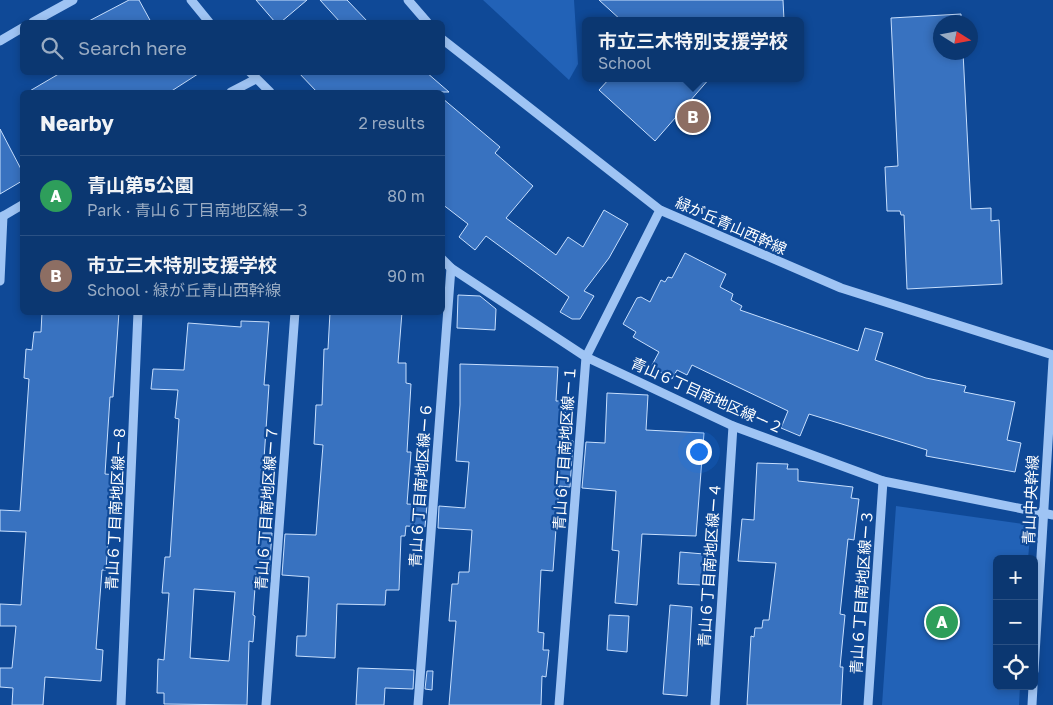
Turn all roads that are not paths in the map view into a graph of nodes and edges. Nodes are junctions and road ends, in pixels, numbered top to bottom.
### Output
1 (73, 0) edge
2 (191, 0) edge
3 (408, 0) edge
4 (36, 20) edge
5 (207, 20) edge
6 (424, 20) edge
7 (20, 29) edge
8 (0, 41) edge
9 (445, 41) edge
10 (253, 76) edge
11 (234, 90) edge
12 (268, 90) edge
13 (20, 207) edge
14 (660, 210) junction
15 (2, 217) edge
16 (445, 263) edge
17 (451, 268) junction
18 (0, 281) edge
19 (138, 315) edge
20 (295, 315) edge
21 (1053, 355) edge
22 (586, 357) junction
23 (1053, 360) edge
24 (733, 426) junction
25 (883, 481) junction
26 (1048, 514) edge
27 (1036, 645) edge
28 (1033, 690) edge
29 (121, 705) edge
30 (266, 705) edge
31 (418, 705) edge
32 (559, 705) edge
33 (715, 705) edge
34 (868, 705) edge
35 (1032, 705) edge

1 - 4 street
2 - 5 street
3 - 6 street
7 - 8 street
9 - 14 street, 緑が丘青山西幹線
10 - 11 street
10 - 12 street
13 - 15 street
14 - 21 street, 緑が丘青山西幹線
14 - 22 street, 青山６丁目南地区線ー１
15 - 18 street
16 - 17 street, 青山６丁目南地区線ー２
17 - 22 street, 青山６丁目南地区線ー２
17 - 31 street, 青山６丁目南地区線ー６
19 - 29 street, 青山６丁目南地区線ー８
20 - 30 street, 青山６丁目南地区線ー７
22 - 24 street, 青山６丁目南地区線ー２
22 - 32 street, 青山６丁目南地区線ー１
23 - 26 street, 青山中央幹線
24 - 25 street, 青山６丁目南地区線ー２
24 - 33 street, 青山６丁目南地区線ー４
25 - 26 street, 青山６丁目南地区線ー２
25 - 34 street, 青山６丁目南地区線ー３
26 - 27 street, 青山中央幹線
28 - 35 street

